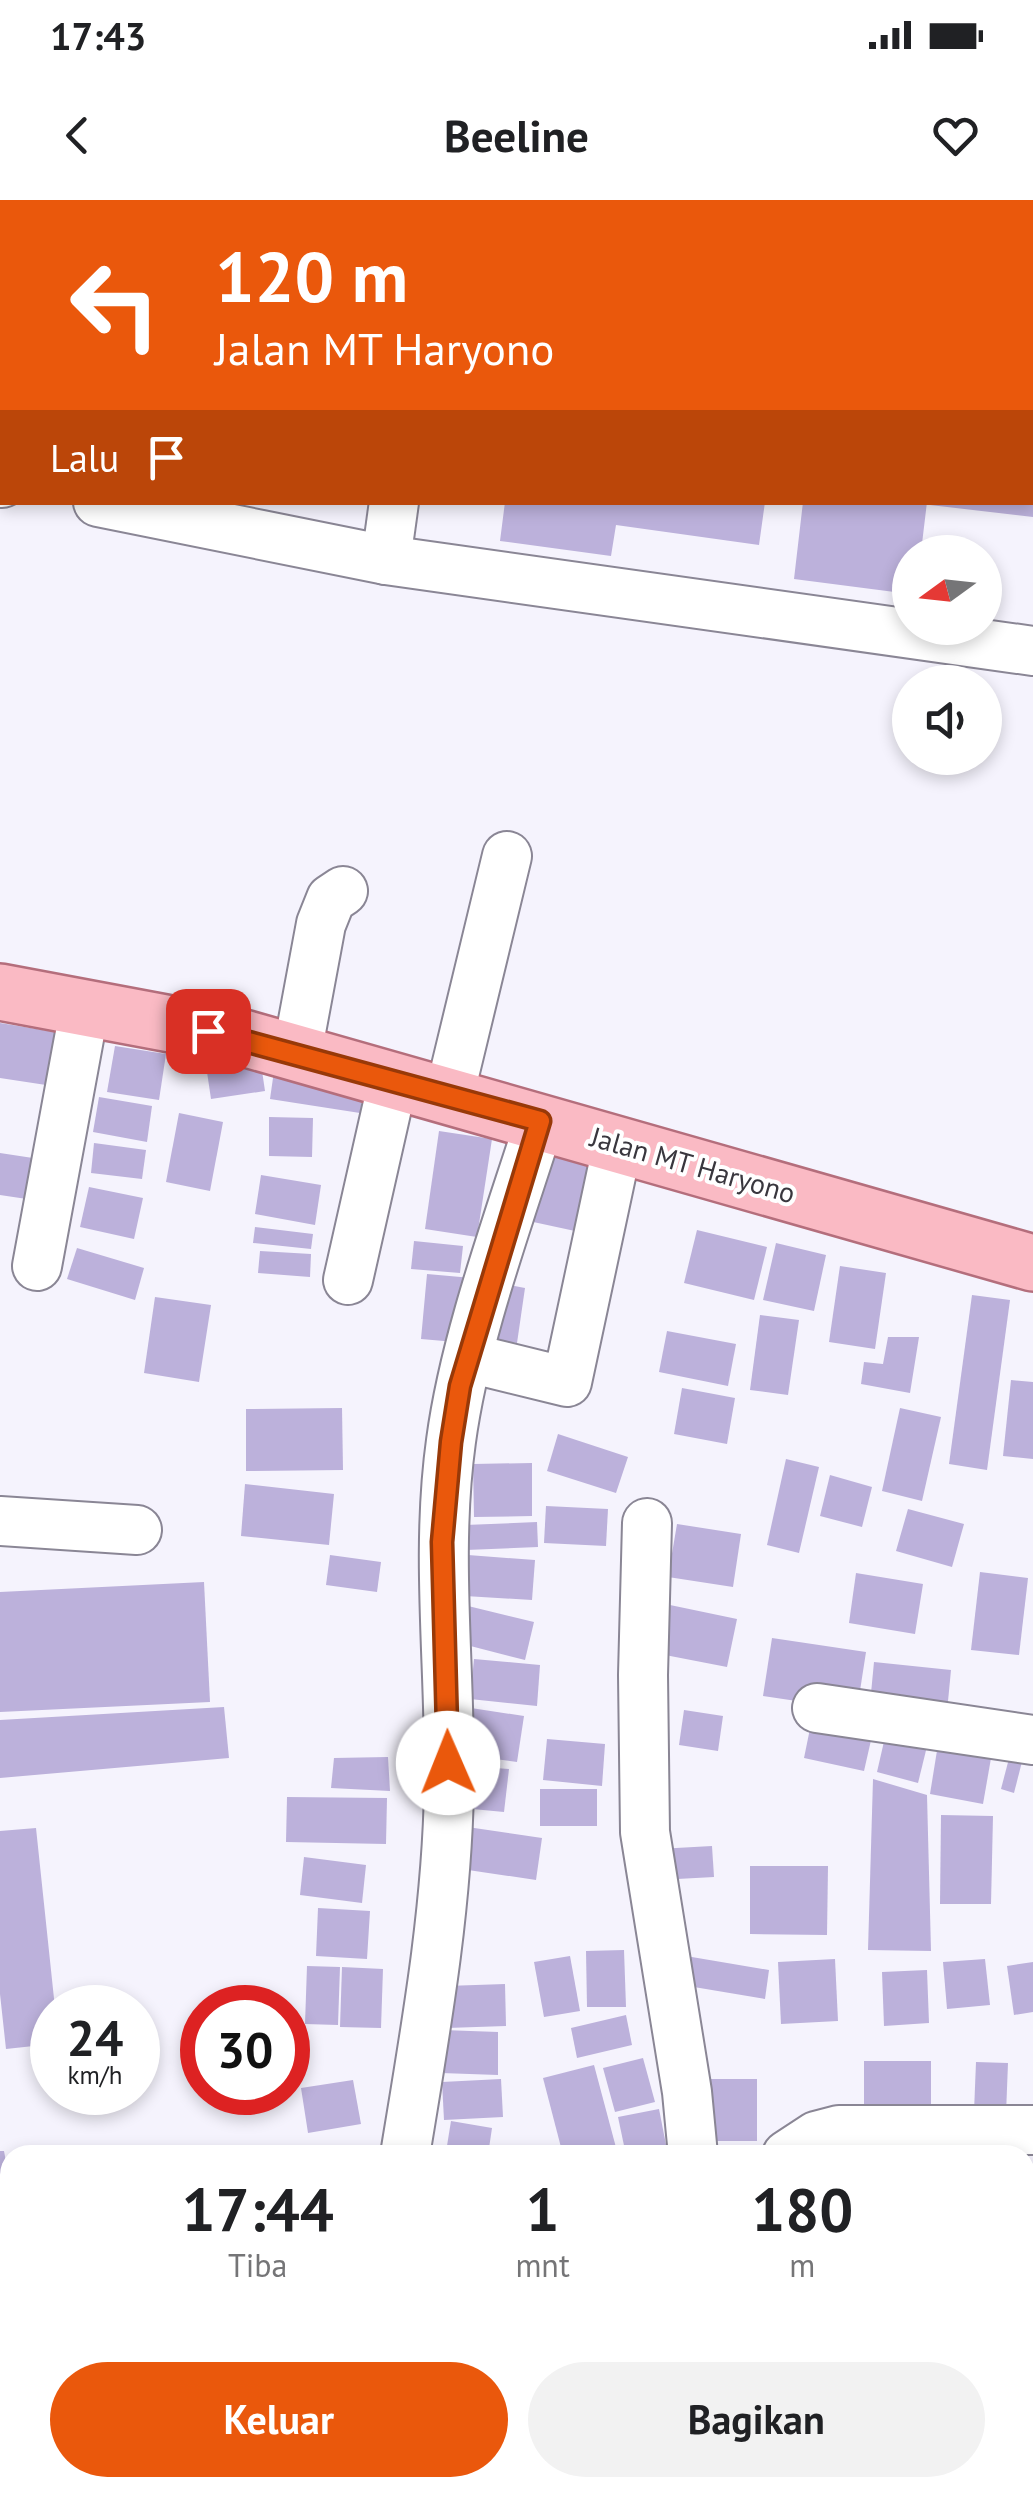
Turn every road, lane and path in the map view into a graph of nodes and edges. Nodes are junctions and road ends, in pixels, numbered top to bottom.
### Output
1 (113, 505) edge
2 (394, 505) edge
3 (386, 560) junction
4 (1033, 651) edge
5 (508, 856) dead end
6 (342, 892) dead end
7 (0, 992) edge
8 (85, 1006) junction
9 (296, 1053) junction
10 (393, 1081) junction
11 (450, 1096) junction
12 (540, 1121) junction
13 (618, 1143) junction
14 (1032, 1256) edge
15 (38, 1266) dead end
16 (348, 1280) dead end
17 (470, 1358) junction
18 (0, 1521) edge
19 (647, 1523) dead end
20 (137, 1530) dead end
21 (816, 1708) dead end
22 (1033, 1740) edge
23 (1033, 2130) edge
24 (408, 2145) edge
25 (692, 2145) edge
26 (803, 2145) edge

1 - 3 street
2 - 3 street
3 - 4 street
5 - 11 street
6 - 9 street
7 - 8 main road, Jalan MT Haryono
8 - 9 main road, Jalan MT Haryono
8 - 15 street
9 - 10 main road, Jalan MT Haryono
10 - 11 main road, Jalan MT Haryono
10 - 16 street
11 - 12 main road, Jalan MT Haryono
12 - 13 main road, Jalan MT Haryono
12 - 17 street
13 - 14 main road, Jalan MT Haryono
13 - 17 street
17 - 24 street
18 - 20 street
19 - 25 street
21 - 22 street
23 - 26 street

